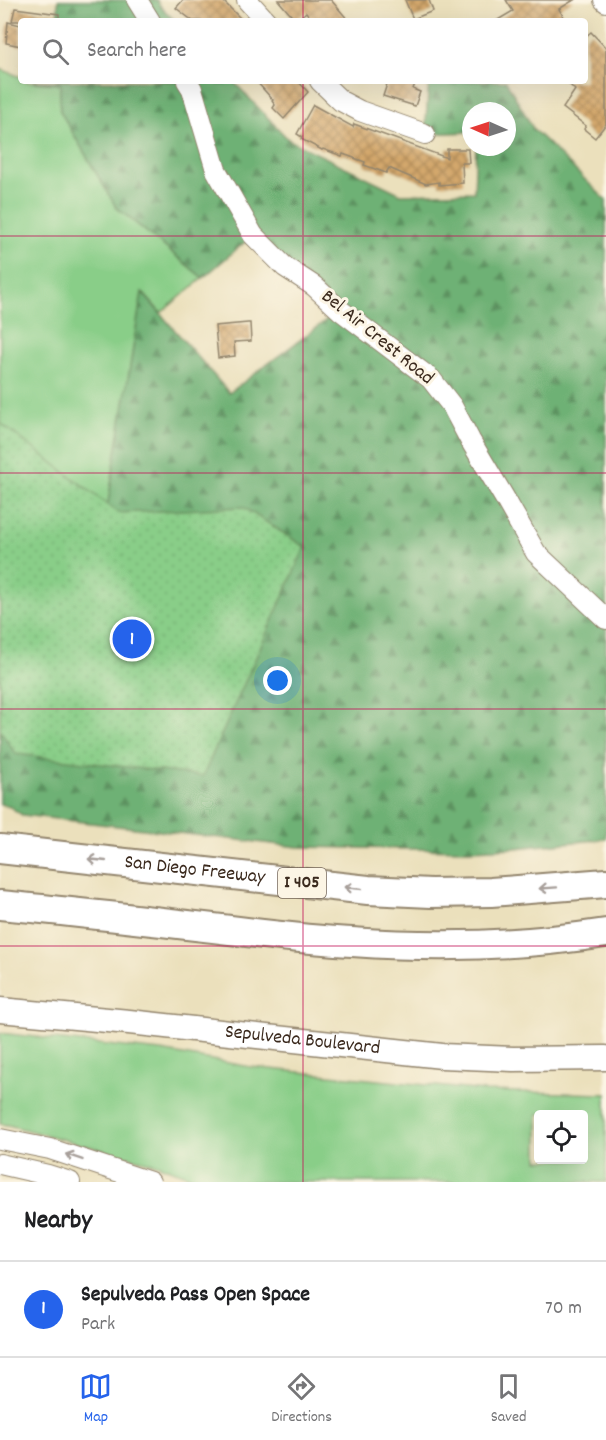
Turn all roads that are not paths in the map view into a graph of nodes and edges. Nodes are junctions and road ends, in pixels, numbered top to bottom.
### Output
1 (137, 0) edge
2 (247, 0) edge
3 (148, 18) edge
4 (263, 18) edge
5 (189, 84) edge
6 (323, 84) edge
7 (425, 134) dead end
8 (606, 619) edge
9 (0, 849) edge
10 (606, 883) edge
11 (0, 905) edge
12 (35, 908) junction
13 (606, 916) edge
14 (606, 933) edge
15 (0, 1010) edge
16 (606, 1058) edge
17 (0, 1139) edge
18 (0, 1164) edge
19 (70, 1182) edge
20 (150, 1182) edge

1 - 3 street
2 - 4 street
5 - 8 street, Bel Air Crest Road
6 - 7 street
10 -> 9 highway, San Diego Freeway / I 405
11 - 12 highway
12 - 13 highway
12 - 14 highway
15 - 16 main road, Sepulveda Boulevard
20 -> 17 street
18 - 19 street

